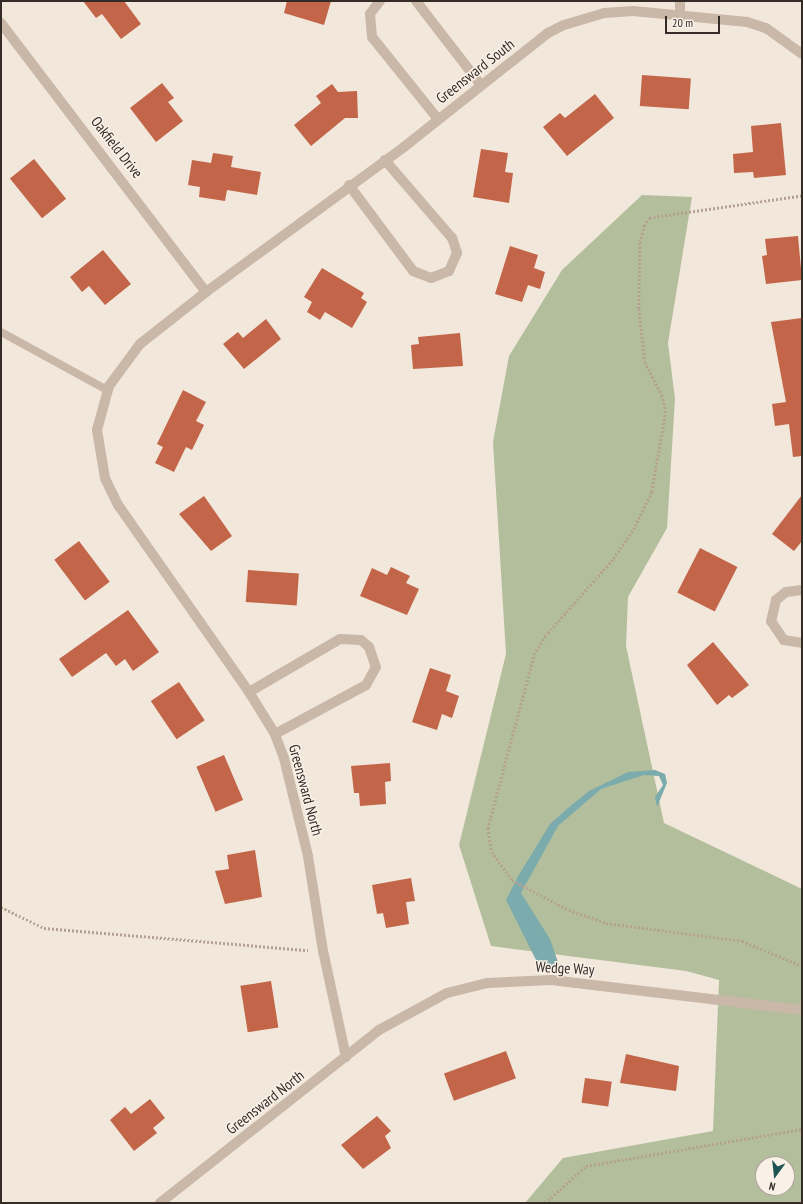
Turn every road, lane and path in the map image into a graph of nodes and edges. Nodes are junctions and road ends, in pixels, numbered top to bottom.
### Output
1 (380, 1) edge
2 (416, 1) edge
3 (680, 1) edge
4 (680, 16) junction
5 (1, 23) edge
6 (802, 54) edge
7 (481, 85) junction
8 (438, 119) junction
9 (385, 160) junction
10 (349, 185) junction
11 (802, 196) edge
12 (206, 292) junction
13 (1, 332) edge
14 (107, 390) junction
15 (802, 590) edge
16 (802, 643) edge
17 (249, 692) junction
18 (275, 734) junction
19 (1, 907) edge
20 (323, 951) junction
21 (802, 966) edge
22 (802, 1010) edge
23 (346, 1057) junction
24 (802, 1129) edge
25 (160, 1203) edge
26 (545, 1203) edge

1 - 8 street
2 - 7 street
3 - 4 street
4 - 6 street, Greensward South
4 - 7 street, Greensward South
5 - 12 street, Oakfield Drive
7 - 8 street, Greensward South
8 - 9 street, Greensward South
9 - 10 street, Greensward South
9 - 10 street
10 - 12 street, Greensward South
11 - 21 path
12 - 14 street, Greensward North
13 - 14 lane
14 - 17 street, Greensward North
15 - 16 street
17 - 18 street, Greensward North
17 - 18 street
18 - 20 street, Greensward North
19 - 20 path
20 - 23 street, Greensward North
22 - 23 street, Wedge Way
23 - 25 street, Greensward North
24 - 26 path

